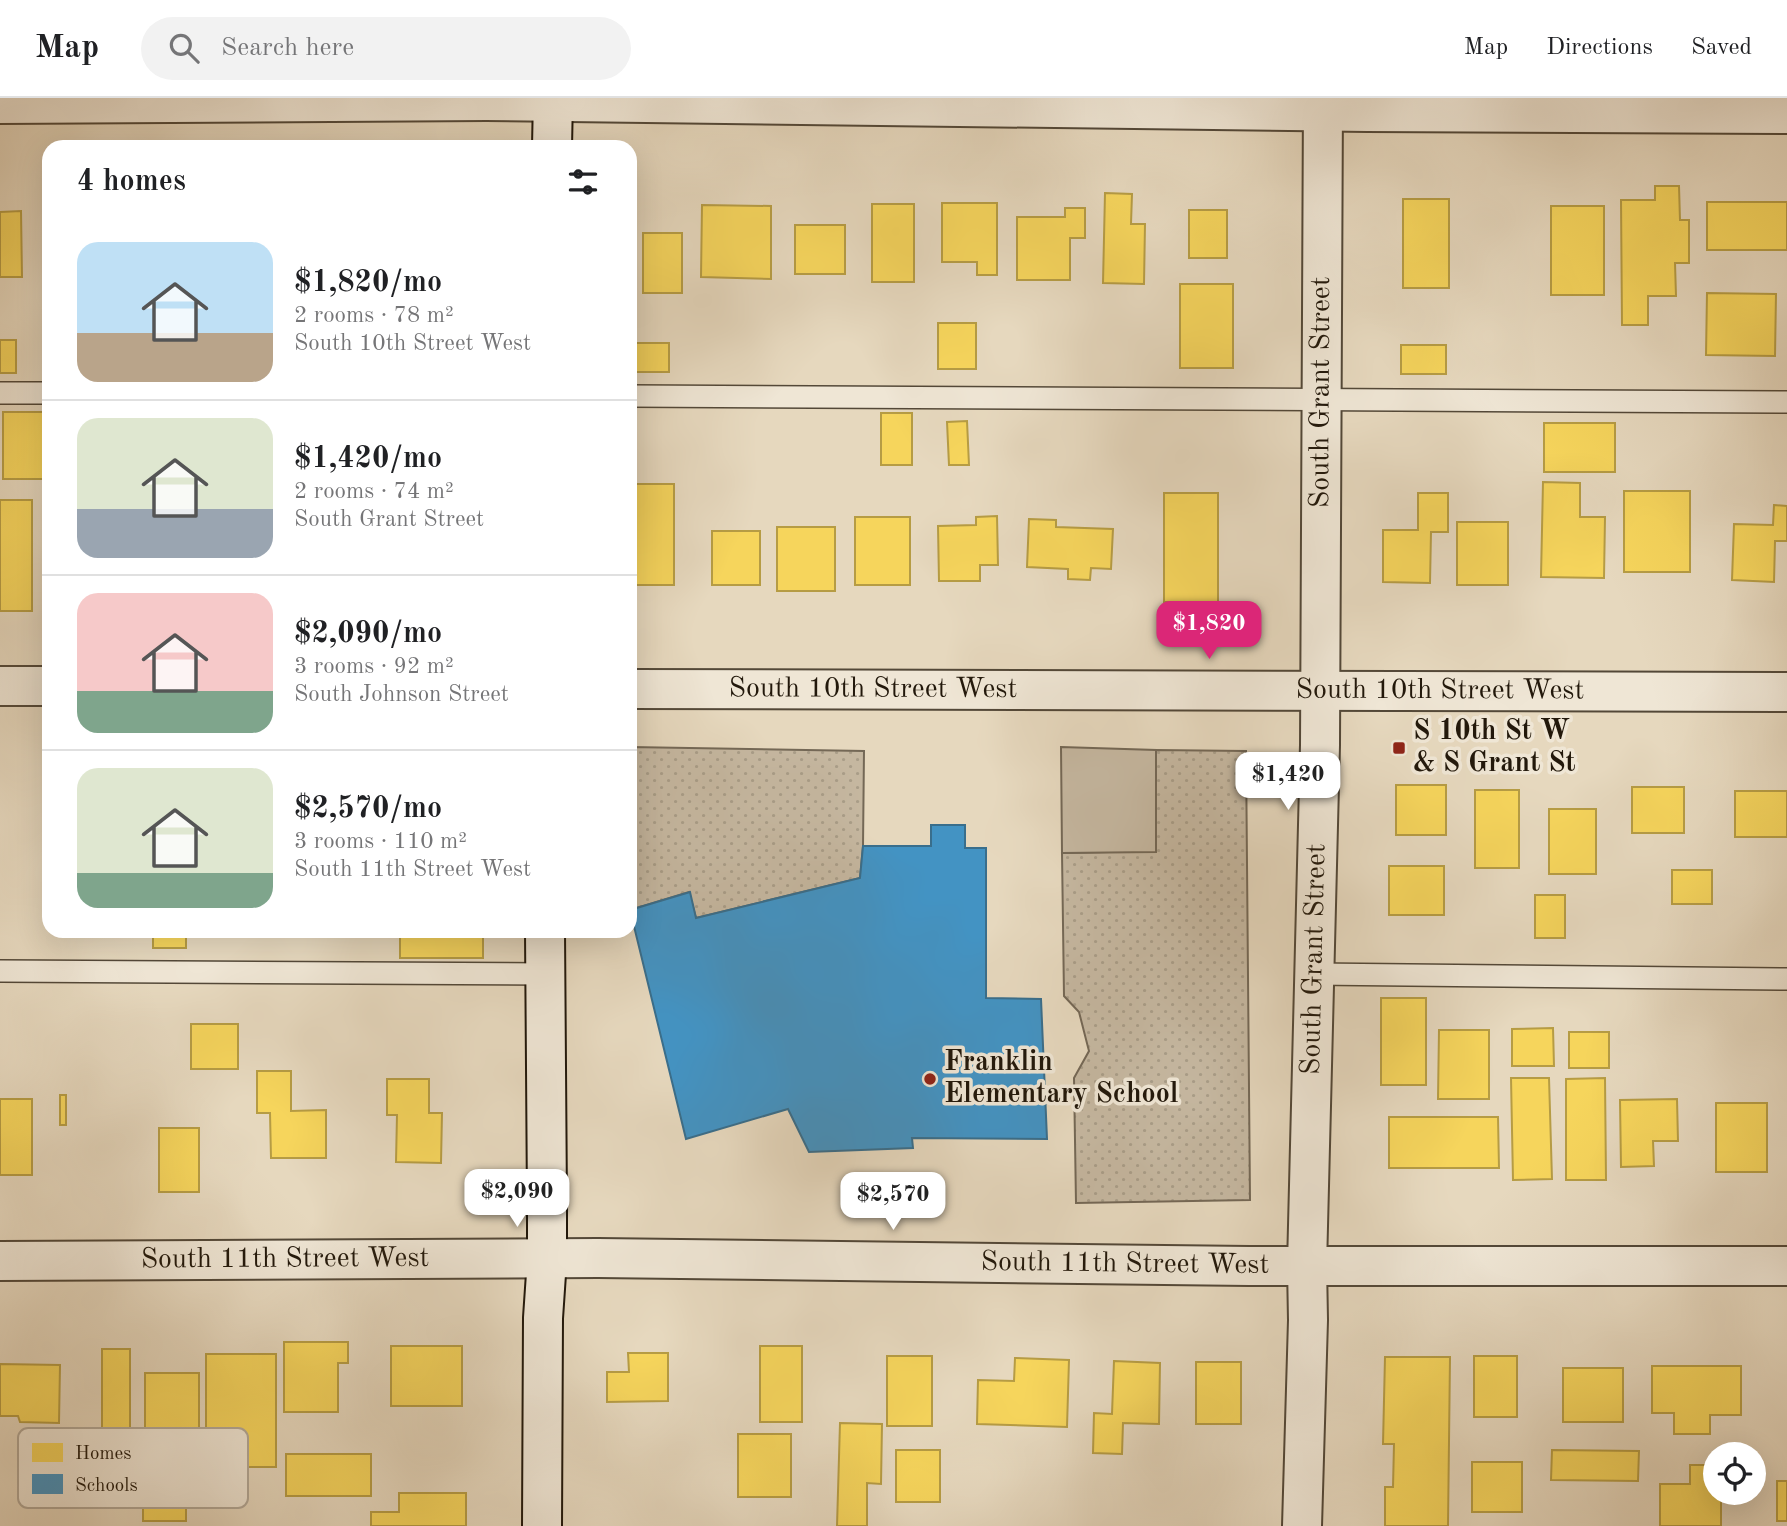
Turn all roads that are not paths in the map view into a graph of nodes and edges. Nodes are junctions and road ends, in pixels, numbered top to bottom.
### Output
1 (553, 100) edge
2 (0, 104) edge
3 (1323, 105) edge
4 (1787, 114) edge
5 (552, 140) edge
6 (0, 393) edge
7 (42, 393) edge
8 (637, 396) edge
9 (1322, 401) junction
10 (1787, 402) edge
11 (0, 686) edge
12 (42, 686) edge
13 (637, 689) edge
14 (1320, 691) junction
15 (1787, 692) edge
16 (545, 938) edge
17 (0, 971) edge
18 (546, 974) junction
19 (1314, 974) junction
20 (1787, 979) edge
21 (547, 1259) junction
22 (0, 1261) edge
23 (1307, 1266) junction
24 (1787, 1266) edge
25 (542, 1526) edge
26 (1302, 1526) edge

1 - 2 street
1 - 3 street
1 - 5 street
3 - 4 street
3 - 9 street, South Grant Street
6 - 7 lane
8 - 9 lane
9 - 10 lane
9 - 14 street, South Grant Street
11 - 12 street
13 - 14 street, South 10th Street West
14 - 15 street, South 10th Street West
14 - 19 street, South Grant Street
16 - 18 street
17 - 18 lane
18 - 21 street
19 - 20 lane
19 - 23 street, South Grant Street
21 - 22 street, South 11th Street West
21 - 23 street, South 11th Street West
21 - 25 street
23 - 24 street, South 11th Street West
23 - 26 street, South Grant Street

